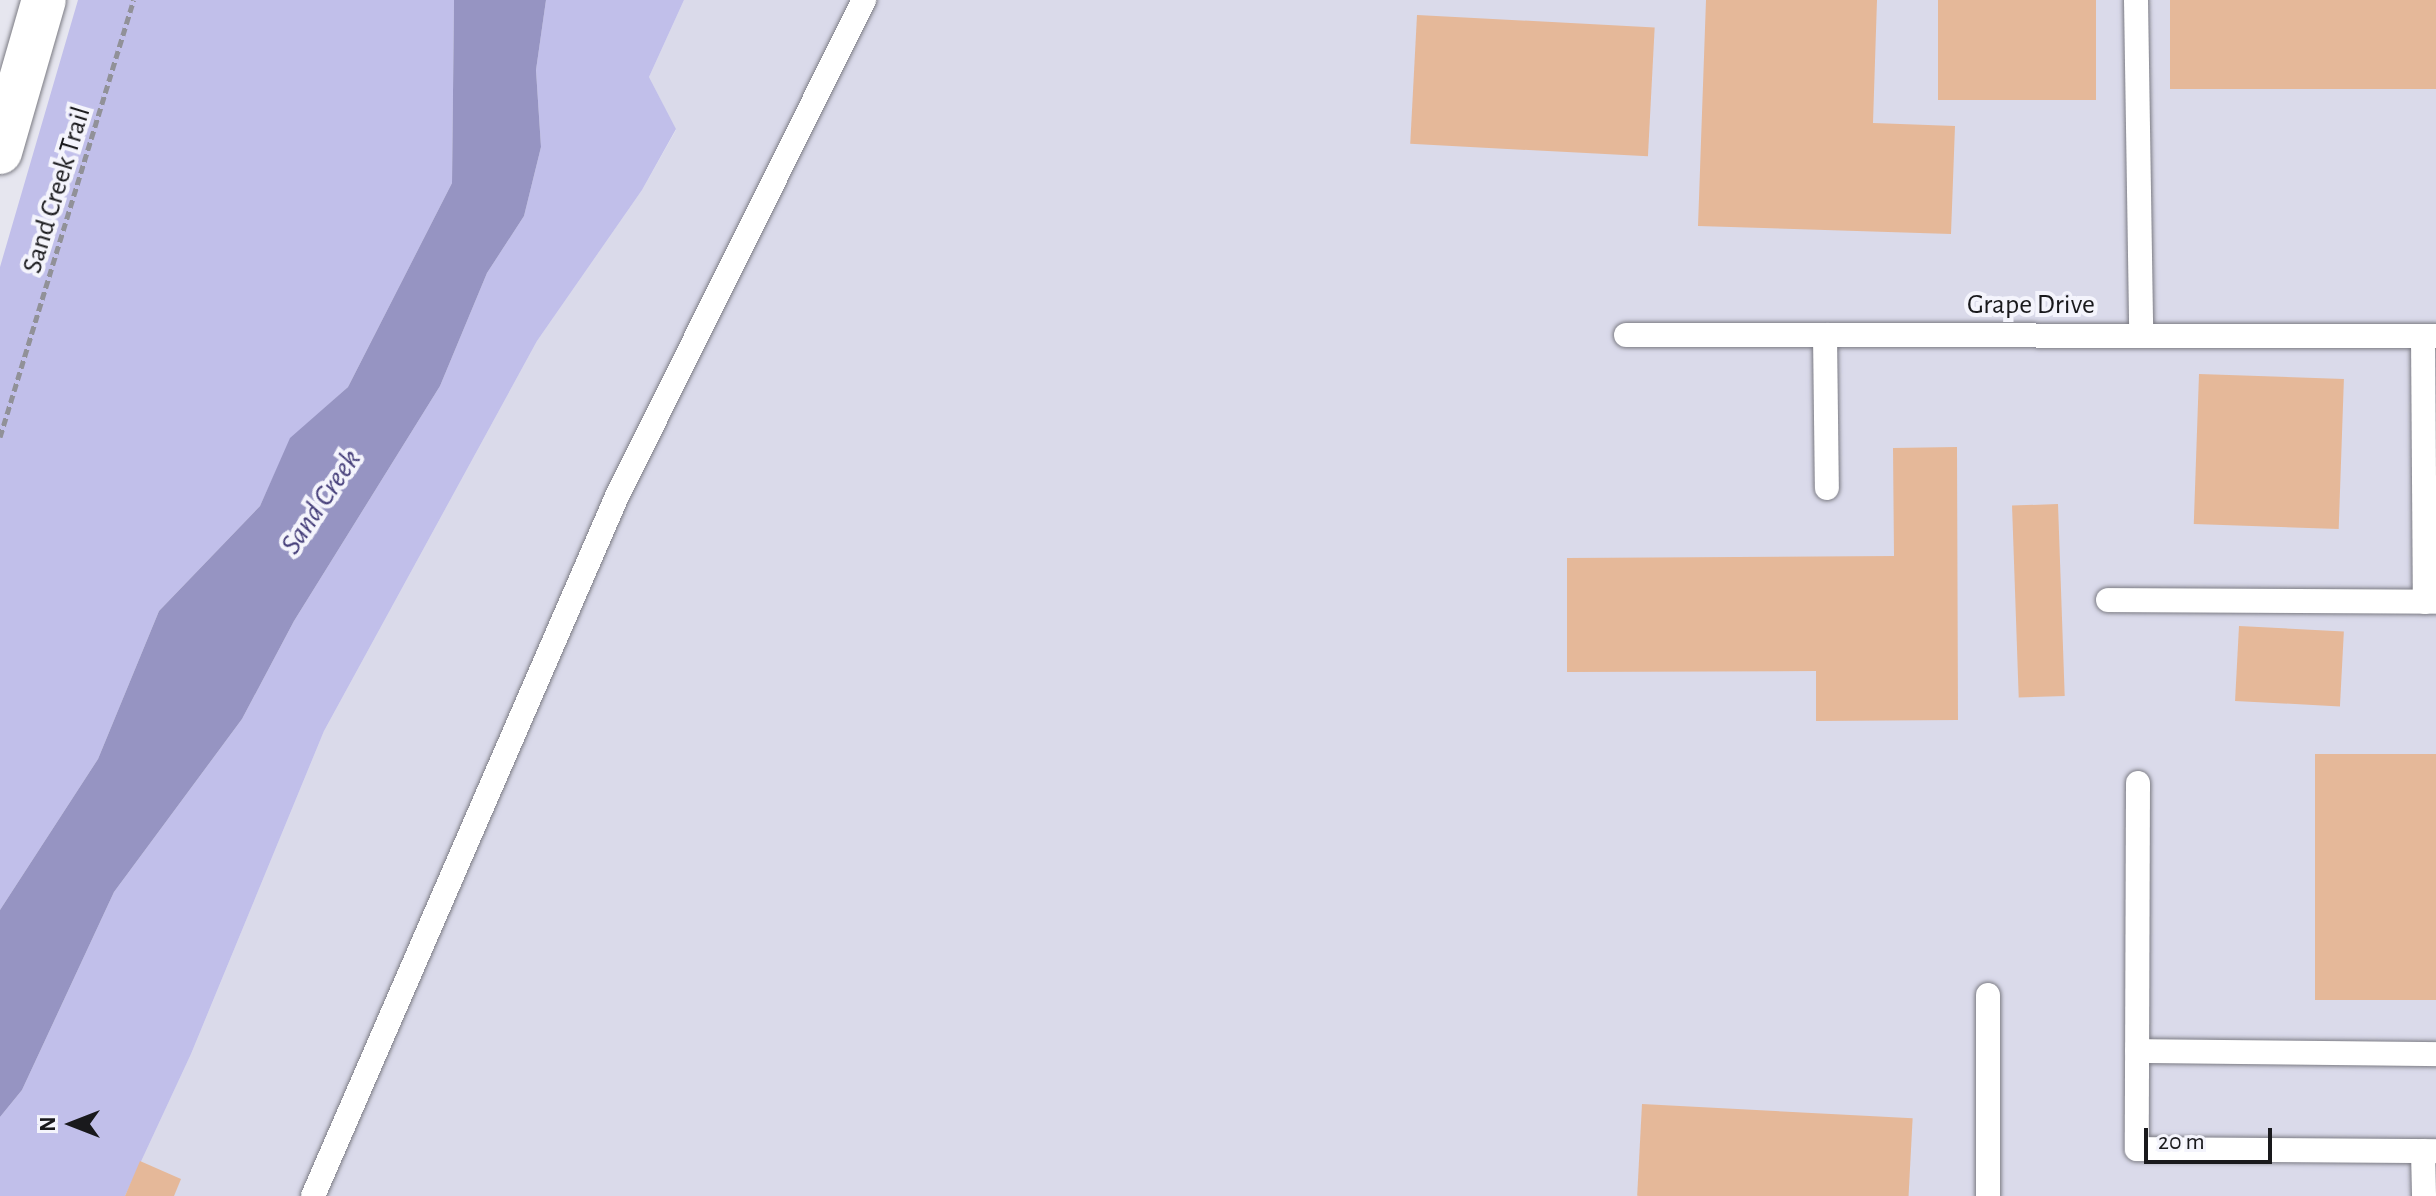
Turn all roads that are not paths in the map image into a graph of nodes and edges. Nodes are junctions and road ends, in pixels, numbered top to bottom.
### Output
1 (44, 0) edge
2 (864, 0) edge
3 (2136, 0) edge
4 (0, 152) edge
5 (1626, 335) dead end
6 (1825, 335) junction
7 (2141, 335) junction
8 (2429, 336) edge
9 (1827, 488) dead end
10 (2108, 600) dead end
11 (2430, 602) edge
12 (2138, 783) dead end
13 (1988, 995) dead end
14 (2137, 1051) junction
15 (2436, 1054) edge
16 (2430, 1151) edge
17 (313, 1196) edge
18 (1988, 1196) edge
19 (2424, 1196) edge

1 - 4 main road
2 - 17 lane
3 - 7 lane
5 - 6 lane, Grape Drive
6 - 7 lane, Grape Drive
6 - 9 lane
7 - 8 lane, Grape Drive
8 - 11 lane
10 - 11 lane
12 - 14 lane
13 - 18 lane
14 - 15 lane
14 - 16 lane
16 - 19 lane

